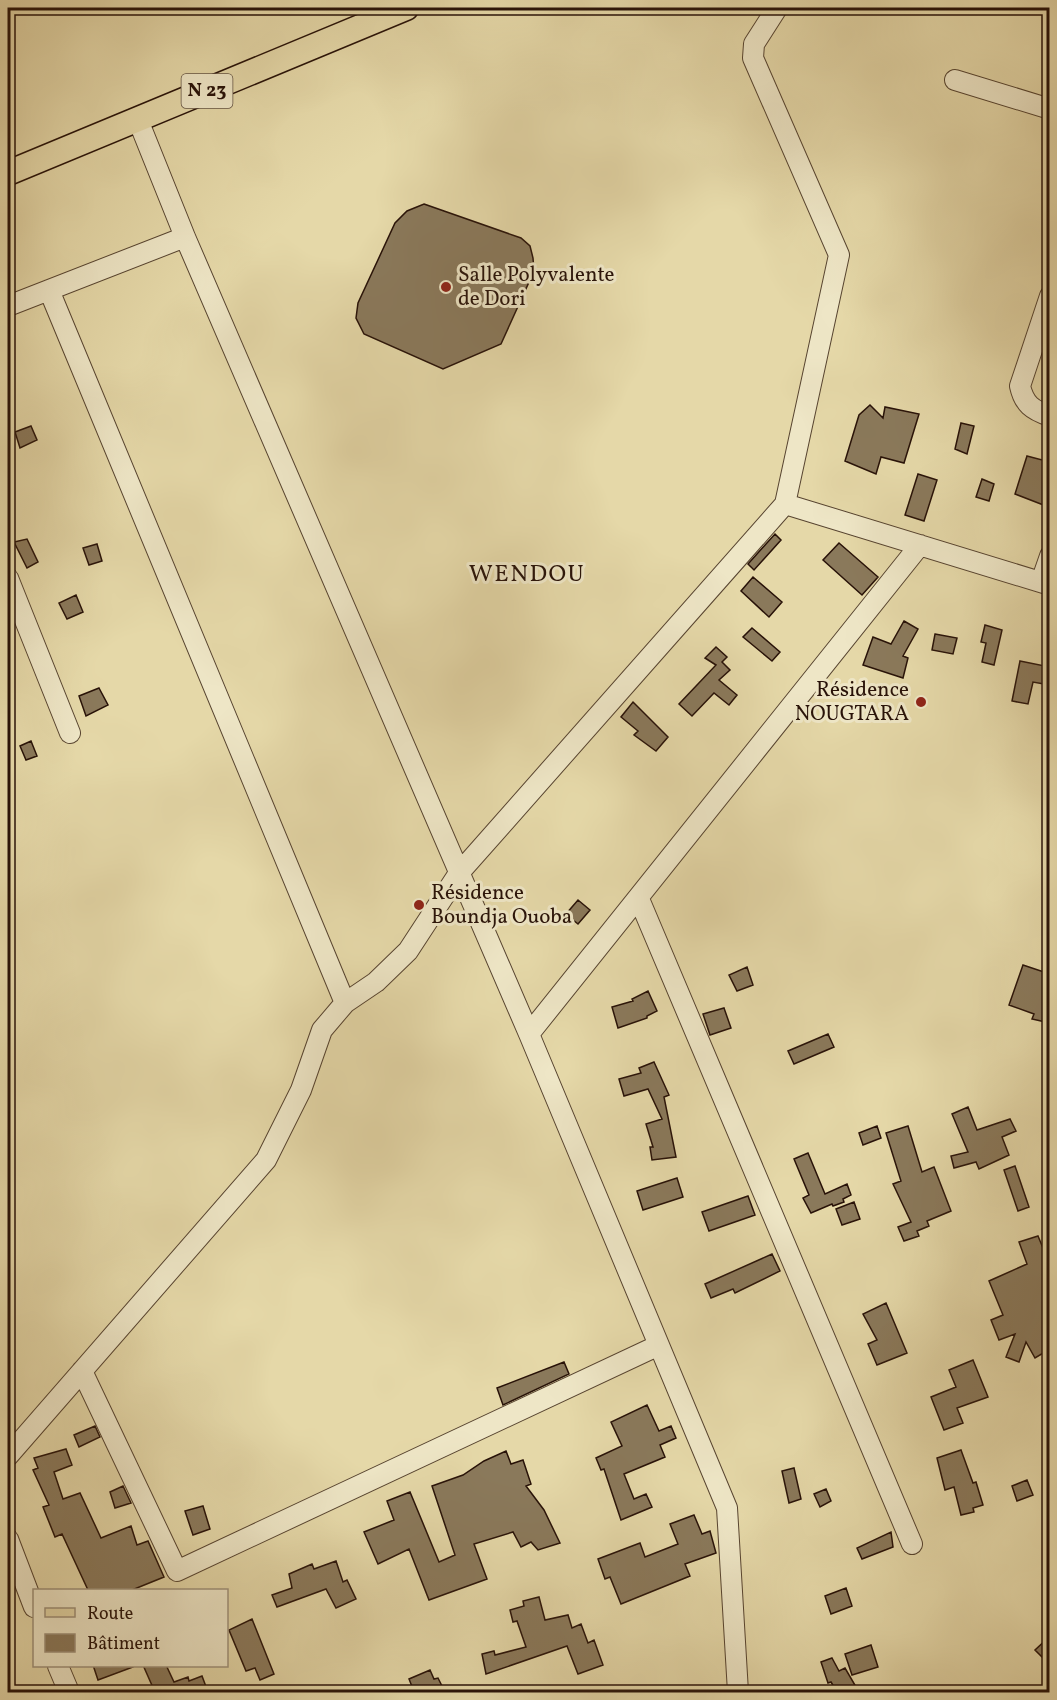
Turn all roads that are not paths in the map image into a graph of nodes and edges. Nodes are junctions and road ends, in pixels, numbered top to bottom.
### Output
1 (406, 8) edge
2 (777, 8) edge
3 (955, 80) dead end
4 (1050, 109) edge
5 (138, 120) junction
6 (8, 173) edge
7 (185, 237) junction
8 (49, 290) junction
9 (1050, 296) edge
10 (8, 306) edge
11 (1050, 416) edge
12 (785, 504) junction
13 (921, 546) junction
14 (1050, 556) edge
15 (8, 578) edge
16 (1045, 583) edge
17 (70, 733) dead end
18 (459, 873) junction
19 (639, 899) junction
20 (345, 1003) junction
21 (529, 1034) junction
22 (657, 1346) junction
23 (82, 1371) junction
24 (8, 1456) edge
25 (8, 1539) edge
26 (912, 1544) dead end
27 (33, 1603) edge
28 (59, 1667) edge
29 (69, 1692) edge
30 (738, 1692) edge

1 - 5 main road, N 23
2 - 12 street
3 - 4 street
5 - 6 main road, N 23
5 - 7 street
7 - 8 street
7 - 18 street
8 - 10 street
8 - 20 street
9 - 11 street
12 - 13 street
12 - 18 street
13 - 16 street
13 - 19 street
14 - 16 street
15 - 17 street
18 - 20 street
18 - 21 street
19 - 21 street
19 - 26 street
20 - 23 street
21 - 22 street
22 - 23 street
22 - 30 street
23 - 24 street
25 - 27 street
28 - 29 street

